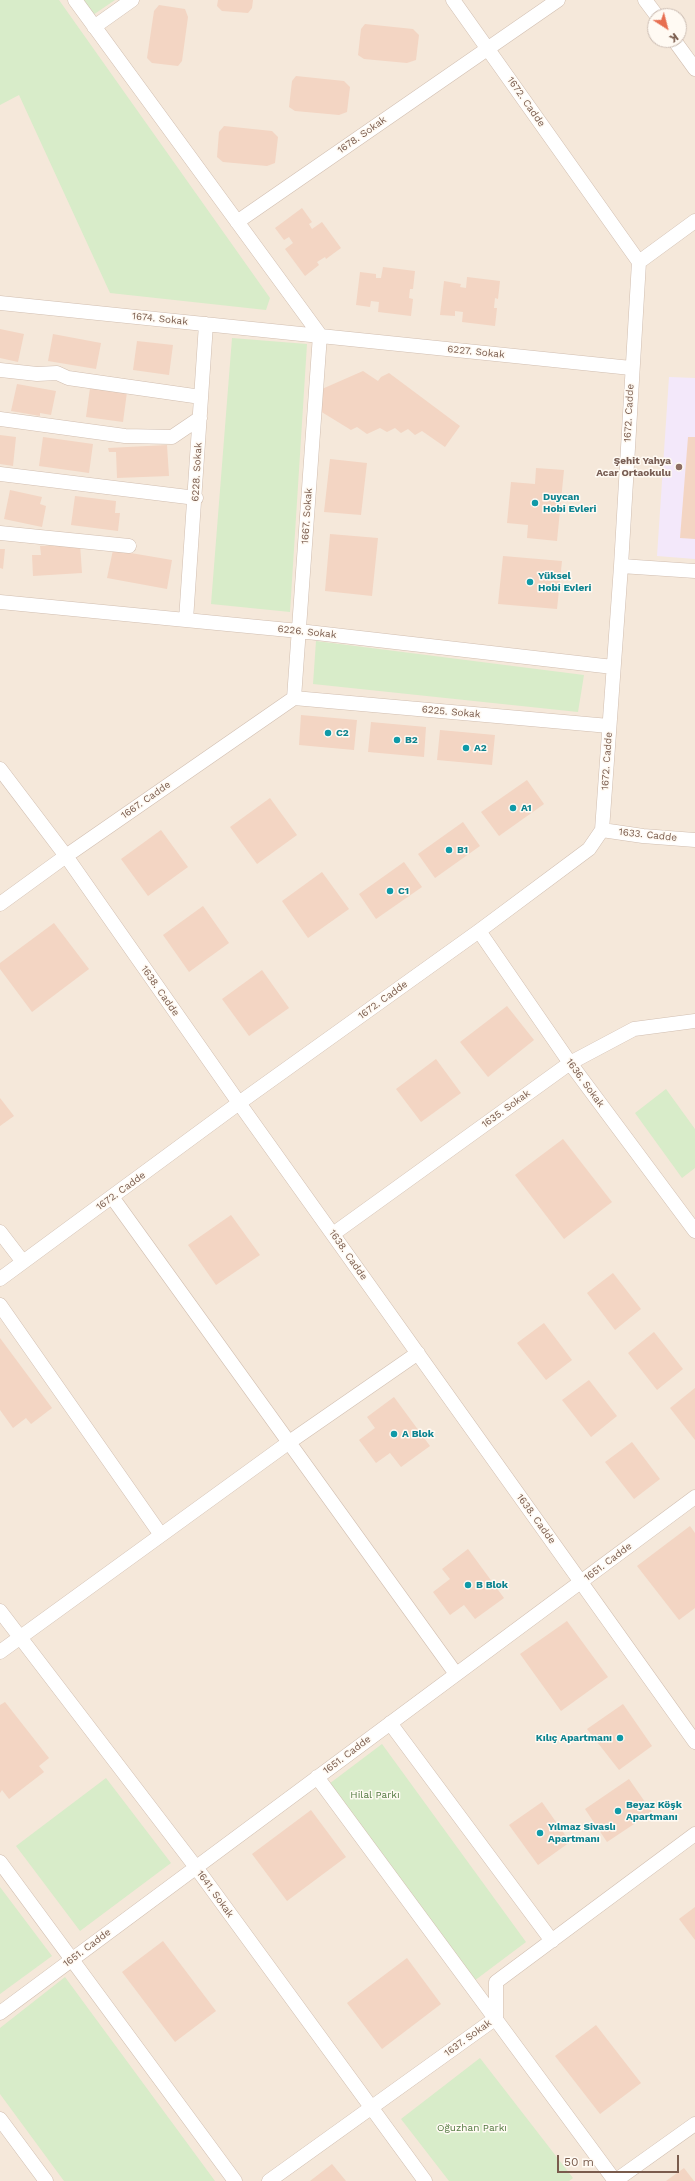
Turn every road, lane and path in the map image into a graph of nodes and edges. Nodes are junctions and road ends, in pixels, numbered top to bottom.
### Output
1 (75, 0) edge
2 (132, 0) edge
3 (453, 0) edge
4 (558, 0) edge
5 (94, 27) junction
6 (487, 48) junction
7 (680, 48) edge
8 (695, 69) edge
9 (695, 221) edge
10 (237, 222) junction
11 (639, 262) junction
12 (0, 303) edge
13 (206, 324) junction
14 (320, 335) junction
15 (632, 368) junction
16 (0, 370) edge
17 (201, 397) junction
18 (200, 418) junction
19 (0, 419) edge
20 (0, 474) edge
21 (196, 498) junction
22 (0, 533) edge
23 (129, 546) dead end
24 (621, 566) junction
25 (695, 571) edge
26 (0, 602) edge
27 (186, 620) junction
28 (299, 631) junction
29 (613, 667) junction
30 (294, 698) junction
31 (609, 726) junction
32 (0, 769) edge
33 (602, 830) junction
34 (695, 840) edge
35 (66, 856) junction
36 (0, 904) edge
37 (479, 931) junction
38 (695, 1021) edge
39 (570, 1063) junction
40 (239, 1103) junction
41 (112, 1197) junction
42 (695, 1231) edge
43 (0, 1232) edge
44 (333, 1234) junction
45 (23, 1262) junction
46 (0, 1279) edge
47 (0, 1305) edge
48 (418, 1353) junction
49 (288, 1443) junction
50 (695, 1497) edge
51 (161, 1535) junction
52 (581, 1582) junction
53 (0, 1611) edge
54 (20, 1637) junction
55 (0, 1652) edge
56 (456, 1674) junction
57 (390, 1723) junction
58 (695, 1742) edge
59 (317, 1777) junction
60 (695, 1834) edge
61 (0, 1862) edge
62 (195, 1866) junction
63 (552, 1941) junction
64 (72, 1959) junction
65 (0, 2013) edge
66 (496, 2018) junction
67 (372, 2109) junction
68 (0, 2118) edge
69 (695, 2124) edge
70 (46, 2181) edge
71 (235, 2181) edge
72 (269, 2181) edge
73 (425, 2181) edge
74 (615, 2181) edge

1 - 5 street
2 - 5 street
3 - 6 street, 1672. Cadde
4 - 6 street, 1678. Sokak
5 - 10 street
6 - 10 street, 1678. Sokak
6 - 11 street, 1672. Cadde
7 - 8 street
9 - 11 street
10 - 14 street
11 - 15 street, 1672. Cadde
12 - 13 street, 1674. Sokak
13 - 14 street, 1674. Sokak
13 - 17 street, 6228. Sokak
14 - 15 street, 6227. Sokak
14 - 28 street, 1667. Sokak
15 - 24 street, 1672. Cadde
16 - 17 street
17 - 18 street, 6228. Sokak
18 - 19 street
18 - 21 street, 6228. Sokak
20 - 21 street
21 - 27 street, 6228. Sokak
22 - 23 street
24 - 25 street
24 - 29 street, 1672. Cadde
26 - 27 street, 6226. Sokak
27 - 28 street, 6226. Sokak
28 - 29 street, 6226. Sokak
28 - 30 street, 1667. Sokak
29 - 31 street, 1672. Cadde
30 - 31 street, 6225. Sokak
30 - 35 street, 1667. Cadde
31 - 33 street, 1672. Cadde
32 - 35 street, 1638. Cadde
33 - 34 street, 1633. Cadde
33 - 37 street, 1672. Cadde
35 - 36 street, 1667. Cadde
35 - 40 street, 1638. Cadde
37 - 39 street, 1636. Sokak
37 - 40 street, 1672. Cadde
38 - 39 street, 1635. Sokak
39 - 42 street, 1636. Sokak
39 - 44 street, 1635. Sokak
40 - 41 street, 1672. Cadde
40 - 44 street, 1638. Cadde
41 - 45 street, 1672. Cadde
41 - 49 street
43 - 45 street
44 - 48 street, 1638. Cadde
45 - 46 street, 1672. Cadde
47 - 51 street
48 - 49 street
48 - 52 street, 1638. Cadde
49 - 51 street
49 - 56 street
50 - 52 street, 1651. Cadde
51 - 54 street
52 - 56 street, 1651. Cadde
52 - 58 street, 1638. Cadde
53 - 54 street, 1641. Sokak
54 - 55 street
54 - 62 street, 1641. Sokak
56 - 57 street, 1651. Cadde
57 - 59 street, 1651. Cadde
57 - 63 street
59 - 62 street, 1651. Cadde
59 - 66 street
60 - 63 street, 1637. Sokak
61 - 64 street
62 - 64 street, 1651. Cadde
62 - 67 street, 1641. Sokak
63 - 66 street, 1637. Sokak
64 - 65 street, 1651. Cadde
64 - 71 street
66 - 67 street, 1637. Sokak
66 - 74 street
67 - 72 street, 1637. Sokak
67 - 73 street, 1641. Sokak
68 - 70 street
69 - 74 street

